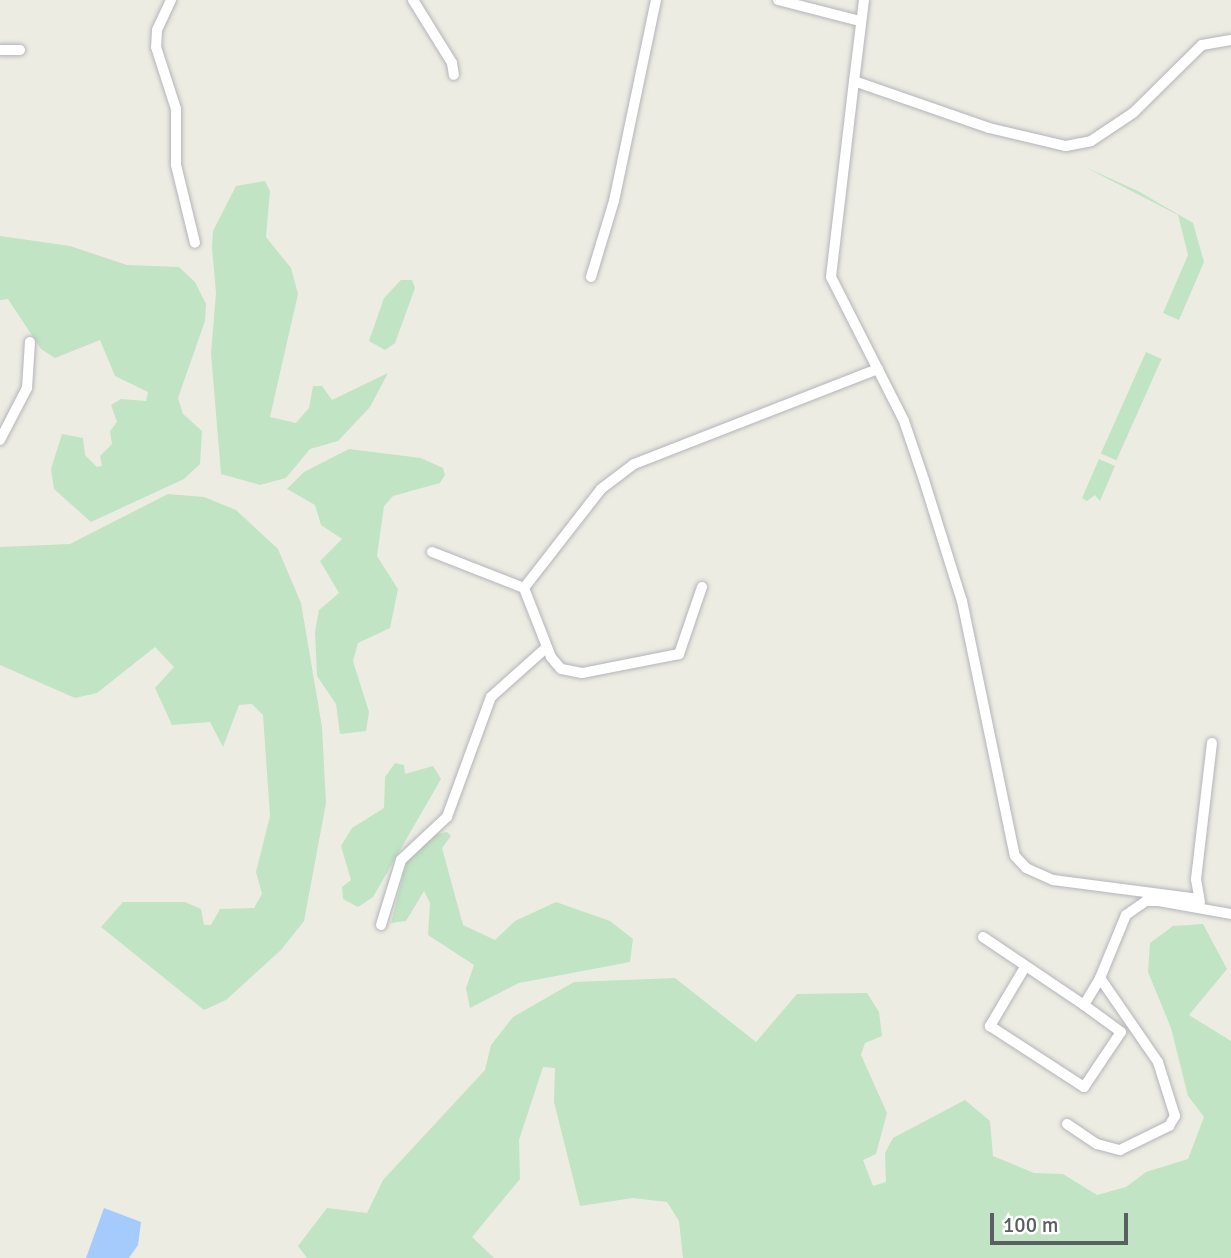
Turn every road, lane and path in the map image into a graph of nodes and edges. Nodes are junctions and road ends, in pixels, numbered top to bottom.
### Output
1 (171, 0) edge
2 (413, 0) edge
3 (656, 0) edge
4 (778, 0) edge
5 (864, 0) edge
6 (860, 21) junction
7 (1231, 40) edge
8 (0, 50) edge
9 (20, 50) dead end
10 (454, 75) dead end
11 (854, 81) junction
12 (195, 243) dead end
13 (591, 277) dead end
14 (30, 342) dead end
15 (877, 369) junction
16 (0, 440) edge
17 (432, 552) dead end
18 (702, 587) dead end
19 (524, 588) junction
20 (547, 647) junction
21 (1212, 743) dead end
22 (1201, 904) junction
23 (1231, 914) edge
24 (381, 925) dead end
25 (983, 937) dead end
26 (1026, 967) junction
27 (1100, 978) junction
28 (1084, 1005) junction
29 (1067, 1124) dead end

1 - 12 street
2 - 10 street
3 - 13 street
4 - 6 street
5 - 6 street
6 - 11 street
7 - 11 street
8 - 9 street
11 - 15 street
14 - 16 street
15 - 19 street
15 - 22 street
17 - 19 street
18 - 20 street
19 - 20 street
20 - 24 street
21 - 22 street
22 - 23 street
22 - 27 street
25 - 26 street
26 - 28 street
26 - 28 street
27 - 28 street
27 - 29 street

